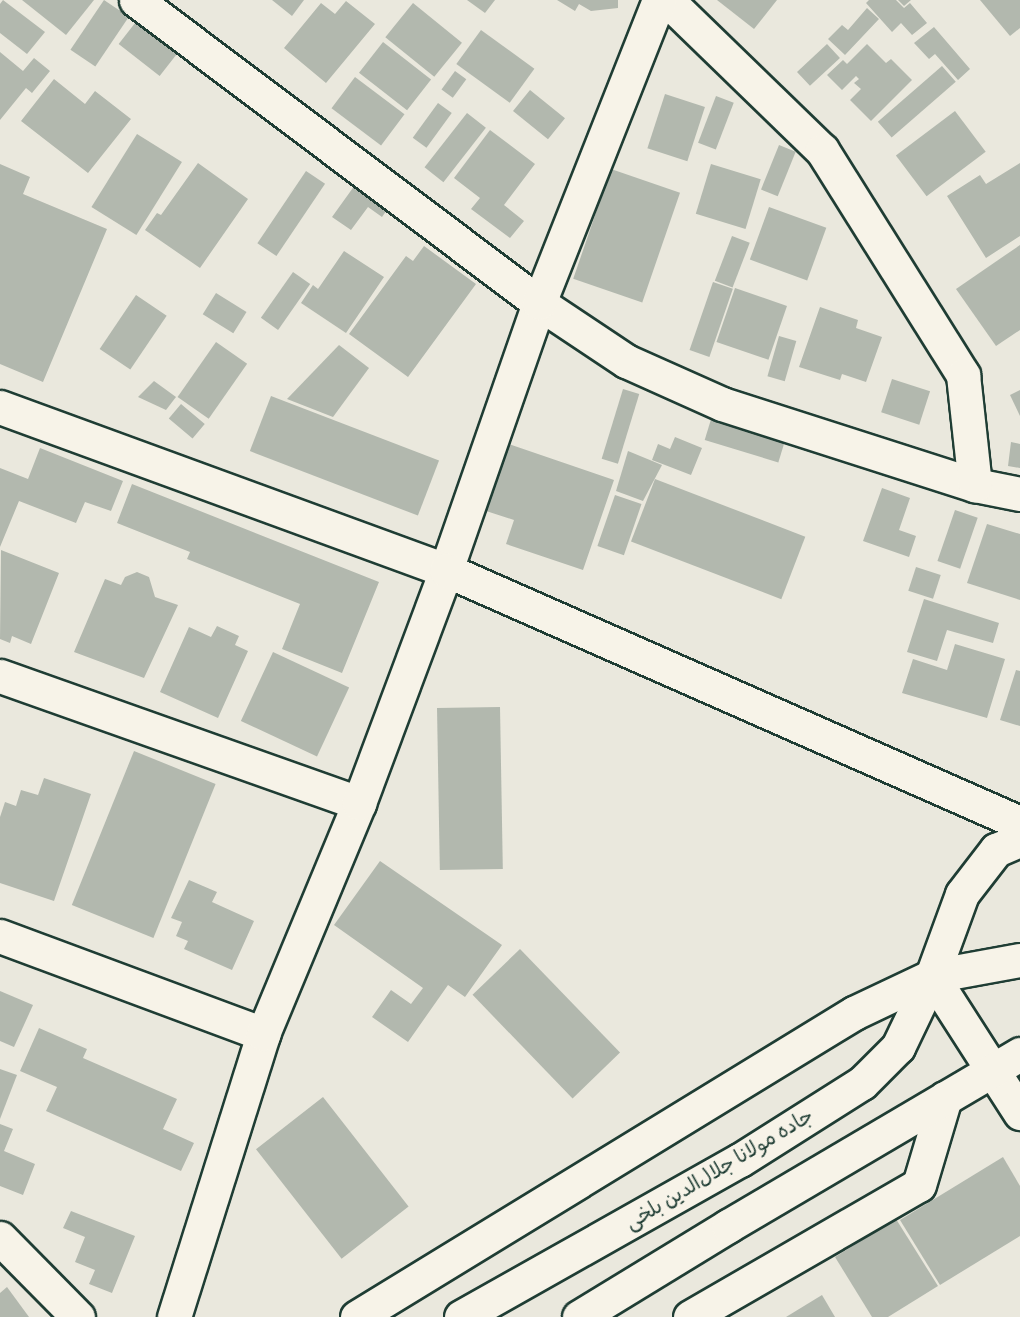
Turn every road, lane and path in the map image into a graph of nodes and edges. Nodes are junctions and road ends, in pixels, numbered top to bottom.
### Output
1 (136, 0) edge
2 (659, 0) edge
3 (667, 0) edge
4 (539, 303) junction
5 (0, 407) edge
6 (975, 485) junction
7 (1020, 494) edge
8 (446, 570) junction
9 (0, 676) edge
10 (359, 803) junction
11 (1020, 823) edge
12 (1020, 840) edge
13 (0, 936) edge
14 (1020, 960) edge
15 (932, 976) junction
16 (1020, 1027) edge
17 (263, 1034) junction
18 (1007, 1062) edge
19 (945, 1098) junction
20 (1020, 1113) edge
21 (0, 1238) edge
22 (728, 1308) edge
23 (78, 1317) edge
24 (174, 1317) edge
25 (357, 1317) edge
26 (461, 1317) edge
27 (579, 1317) edge
28 (690, 1317) edge

1 - 4 street
2 - 4 street
3 - 6 street
4 - 6 street
4 - 8 street
5 - 8 street
6 - 7 street
8 - 10 street
8 - 11 street
9 - 10 street
10 - 17 street
12 - 15 street, جاده مولانا جلال‌الدین بلخی
13 - 17 street
14 - 15 street
15 - 18 street
15 - 25 street
15 - 26 street, جاده مولانا جلال‌الدین بلخی
16 - 18 street
17 - 24 street
18 - 19 street
18 - 20 street
19 - 22 street
19 - 27 street
21 - 23 street
22 - 28 street

